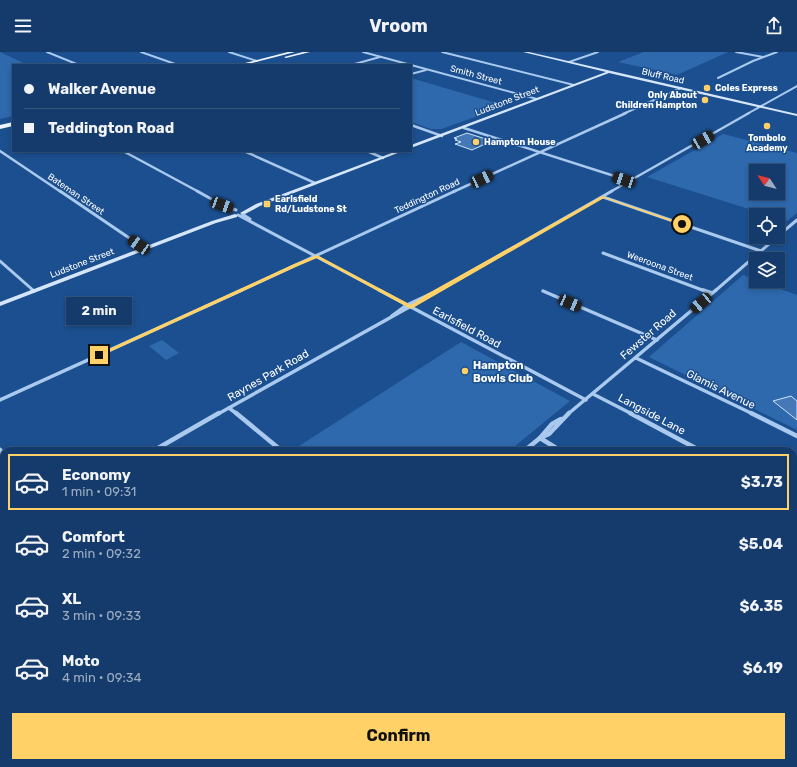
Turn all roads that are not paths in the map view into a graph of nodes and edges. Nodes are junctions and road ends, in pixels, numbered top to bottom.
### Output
1 (47, 52) edge
2 (141, 52) edge
3 (229, 52) edge
4 (293, 52) edge
5 (308, 52) edge
6 (363, 52) edge
7 (442, 52) edge
8 (525, 52) edge
9 (598, 52) edge
10 (736, 52) edge
11 (777, 52) edge
12 (381, 57) junction
13 (765, 58) junction
14 (569, 62) junction
15 (256, 63) edge
16 (77, 64) edge
17 (175, 64) edge
18 (356, 64) edge
19 (407, 64) edge
20 (412, 65) edge
21 (427, 69) junction
22 (608, 71) junction
23 (412, 74) edge
24 (718, 78) dead end
25 (574, 85) junction
26 (797, 86) edge
27 (682, 88) junction
28 (791, 90) junction
29 (796, 91) dead end
30 (537, 99) junction
31 (762, 107) junction
32 (797, 115) edge
33 (12, 119) edge
34 (0, 122) edge
35 (12, 124) edge
36 (412, 125) edge
37 (0, 127) edge
38 (464, 128) junction
39 (442, 136) junction
40 (412, 147) edge
41 (0, 151) edge
42 (125, 152) edge
43 (246, 152) edge
44 (369, 152) edge
45 (398, 152) edge
46 (541, 152) junction
47 (383, 158) junction
48 (630, 181) junction
49 (315, 183) junction
50 (603, 197) junction
51 (237, 213) junction
52 (797, 220) edge
53 (785, 231) edge
54 (769, 244) edge
55 (144, 248) junction
56 (761, 250) junction
57 (603, 253) dead end
58 (316, 256) junction
59 (0, 261) edge
60 (34, 291) junction
61 (543, 291) dead end
62 (712, 293) junction
63 (0, 304) edge
64 (409, 306) junction
65 (657, 340) junction
66 (636, 358) junction
67 (594, 394) junction
68 (0, 400) edge
69 (586, 400) junction
70 (229, 408) junction
71 (797, 436) edge
72 (540, 438) junction
73 (160, 447) edge
74 (277, 447) edge
75 (529, 447) edge
76 (555, 447) edge
77 (693, 447) edge

1 - 16 street
2 - 17 street
3 - 15 street
4 - 15 main road
5 - 15 main road
6 - 12 street, Smith Street
7 - 25 street
8 - 14 street, Bluff Road
9 - 14 street
10 - 13 street
11 - 13 street
12 - 18 street
12 - 19 street, Smith Street
13 - 24 street
14 - 22 street, Bluff Road
20 - 21 street, Smith Street
21 - 23 street
21 - 30 street, Smith Street
22 - 25 street, Ludstone Street
22 - 27 street, Bluff Road
25 - 30 street, Ludstone Street
26 - 28 street, Raynes Park Road
27 - 31 street, Bluff Road
27 - 46 street, Teddington Road
28 - 29 street
28 - 31 street, Raynes Park Road
30 - 38 street, Ludstone Street
31 - 32 street, Bluff Road
31 - 48 street, Raynes Park Road
33 - 34 main road
35 - 37 main road
36 - 39 street
38 - 39 street, Ludstone Street
38 - 46 street
39 - 40 street, Ludstone Street
41 - 55 street, Bateman Street
42 - 51 street, Earlsfield Road
43 - 49 street
44 - 47 street
45 - 47 street, Ludstone Street
46 - 48 street
46 - 58 street, Teddington Road
47 - 49 street, Ludstone Street
48 - 50 street, Raynes Park Road
49 - 51 street, Ludstone Street
50 - 56 street
50 - 64 street, Raynes Park Road
51 - 55 street, Ludstone Street
51 - 58 street, Earlsfield Road
52 - 53 street, Fewster Road
54 - 56 street, Fewster Road
55 - 60 street, Ludstone Street
56 - 62 street, Fewster Road
57 - 62 street, Weeroona Street
58 - 64 street, Earlsfield Road
58 - 68 street, Teddington Road
59 - 60 street
60 - 63 street, Ludstone Street
61 - 65 street
62 - 65 street, Fewster Road
64 - 69 street, Earlsfield Road
64 - 70 street, Raynes Park Road
65 - 66 street, Fewster Road
66 - 67 street, Fewster Road
66 - 71 street, Glamis Avenue
67 - 69 street, Fewster Road
67 - 77 street, Langside Lane
69 - 72 street, Fewster Road
70 - 73 street, Raynes Park Road
70 - 74 street
72 - 75 street, Fewster Road
72 - 76 street

